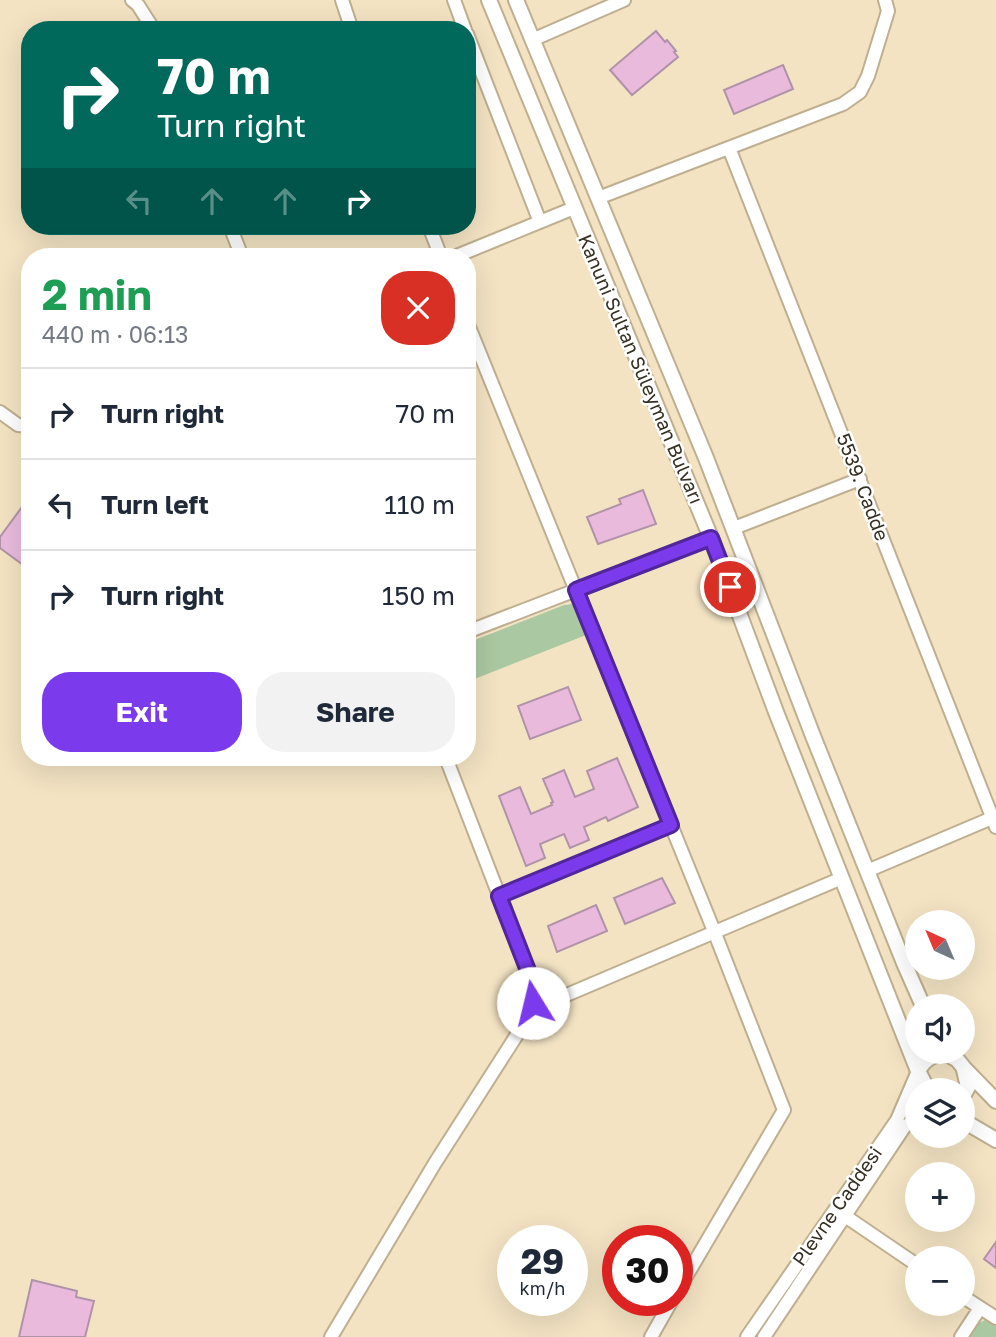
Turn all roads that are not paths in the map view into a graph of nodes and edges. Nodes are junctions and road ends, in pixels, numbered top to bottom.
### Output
1 (132, 0) edge
2 (342, 0) edge
3 (454, 0) edge
4 (489, 0) edge
5 (516, 0) edge
6 (624, 0) edge
7 (885, 0) edge
8 (148, 21) edge
9 (349, 21) edge
10 (462, 21) edge
11 (532, 40) junction
12 (476, 58) edge
13 (729, 148) junction
14 (598, 198) junction
15 (574, 208) junction
16 (540, 222) junction
17 (476, 248) edge
18 (476, 344) edge
19 (0, 412) edge
20 (21, 425) edge
21 (860, 480) junction
22 (734, 528) junction
23 (711, 538) junction
24 (576, 590) junction
25 (476, 629) edge
26 (449, 766) edge
27 (994, 823) edge
28 (671, 825) junction
29 (867, 871) junction
30 (842, 878) junction
31 (499, 896) junction
32 (714, 931) junction
33 (918, 994) edge
34 (527, 1019) junction
35 (924, 1064) edge
36 (961, 1064) edge
37 (918, 1071) junction
38 (922, 1078) edge
39 (996, 1101) edge
40 (905, 1126) edge
41 (975, 1128) edge
42 (996, 1140) edge
43 (845, 1216) junction
44 (905, 1257) edge
45 (693, 1265) edge
46 (975, 1305) edge
47 (980, 1308) junction
48 (663, 1316) edge
49 (996, 1318) edge
50 (331, 1337) edge
51 (651, 1337) edge
52 (748, 1337) edge
53 (764, 1337) edge
54 (961, 1337) edge

1 - 8 street
2 - 9 street
3 - 10 street
4 - 15 main road, Kanuni Sultan Süleyman Bulvarı
5 - 11 main road, Kanuni Sultan Süleyman Bulvarı
6 - 11 street
7 - 13 street
11 - 14 main road, Kanuni Sultan Süleyman Bulvarı
12 - 16 street
13 - 14 street
13 - 21 street, 5539. Cadde
14 - 22 main road, Kanuni Sultan Süleyman Bulvarı
15 - 16 street
15 - 23 main road, Kanuni Sultan Süleyman Bulvarı
16 - 17 street
18 - 24 street
19 - 20 street
21 - 22 street
21 - 27 street, 5539. Cadde
22 - 29 main road, Kanuni Sultan Süleyman Bulvarı
23 - 24 street
23 - 30 main road, Kanuni Sultan Süleyman Bulvarı
24 - 25 street
24 - 28 street
26 - 31 street
27 - 29 street
28 - 31 street
28 - 32 street
29 - 33 main road, Kanuni Sultan Süleyman Bulvarı
30 - 32 street
30 - 37 main road, Kanuni Sultan Süleyman Bulvarı
31 - 34 street
32 - 34 street
32 - 45 street
34 - 50 street
35 - 37 main road
36 - 39 main road
37 - 38 main road, Kanuni Sultan Süleyman Bulvarı
37 - 52 street, Plevne Caddesi
40 - 43 street, Plevne Caddesi
41 - 42 main road
43 - 44 street
43 - 53 street, Plevne Caddesi
46 - 47 street
47 - 49 street
47 - 54 street
48 - 51 street

